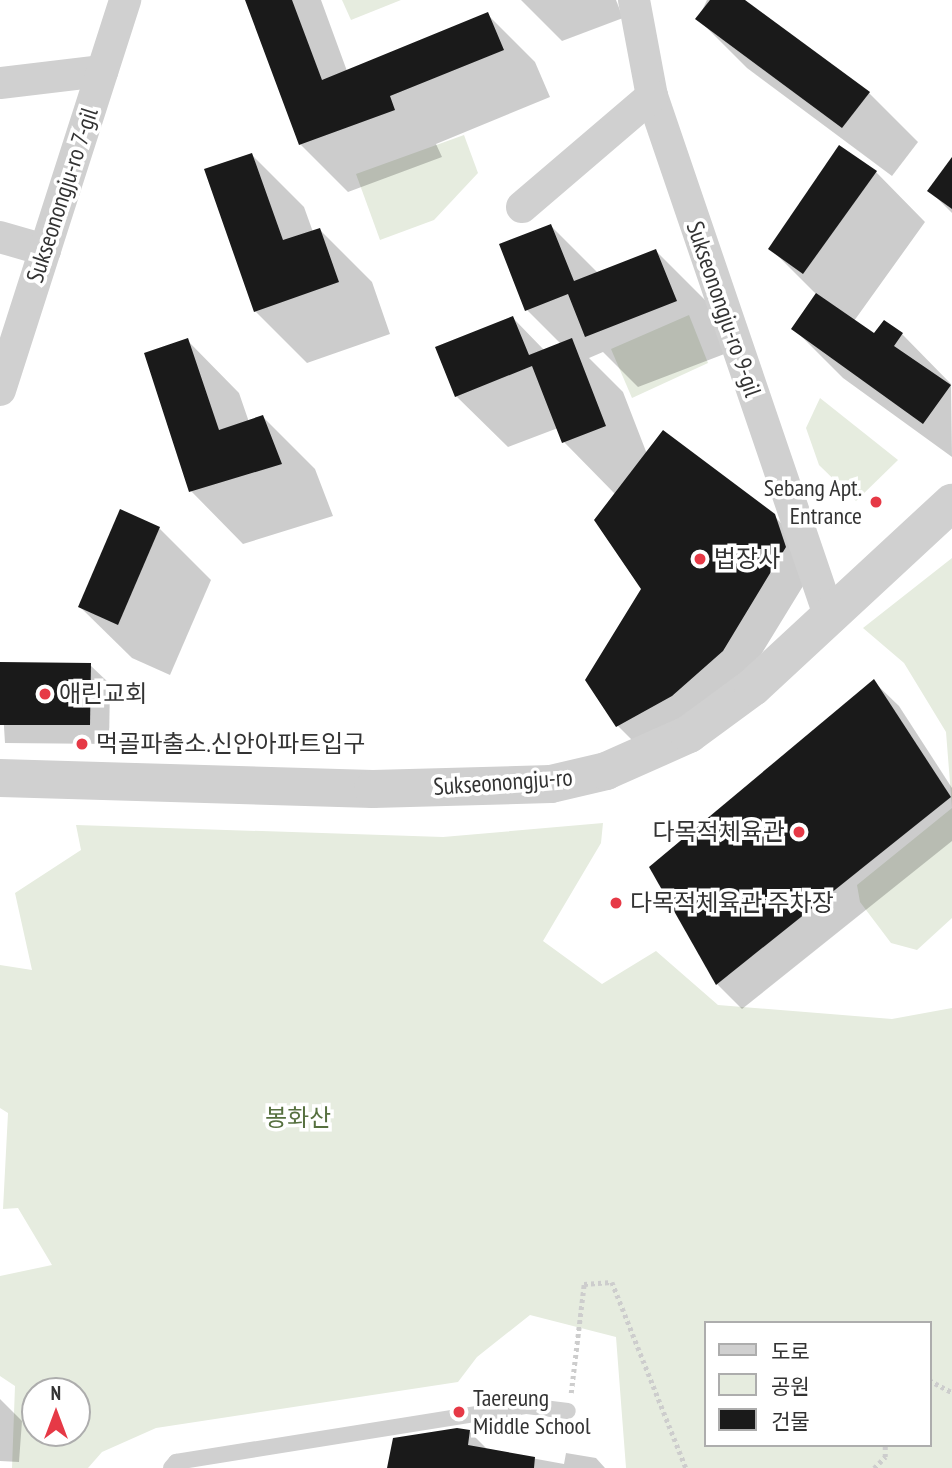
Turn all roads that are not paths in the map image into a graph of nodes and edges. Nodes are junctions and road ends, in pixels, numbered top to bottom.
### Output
1 (125, 0) edge
2 (634, 0) edge
3 (102, 71) junction
4 (0, 83) edge
5 (652, 96) junction
6 (522, 207) dead end
7 (0, 237) edge
8 (45, 250) junction
9 (2, 380) edge
10 (952, 503) edge
11 (829, 615) junction
12 (0, 778) edge
13 (568, 1411) road end
14 (171, 1468) edge

1 - 3 street, Sukseonongju-ro 7-gil
2 - 5 street, Sukseonongju-ro 9-gil
3 - 4 street
3 - 8 street, Sukseonongju-ro 7-gil
5 - 6 street
5 - 11 street, Sukseonongju-ro 9-gil
7 - 8 street
8 - 9 street, Sukseonongju-ro 7-gil
10 - 11 street, Sukseonongju-ro
11 - 12 street, Sukseonongju-ro
13 - 14 lane

